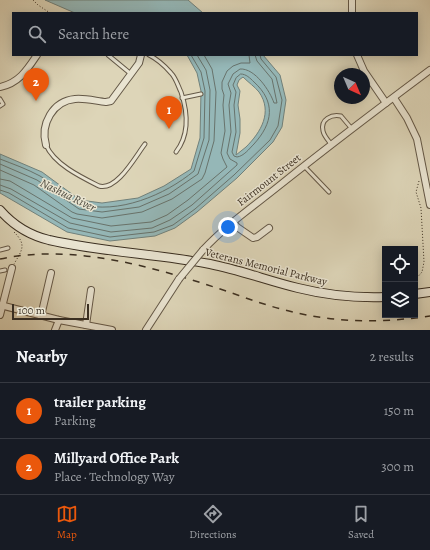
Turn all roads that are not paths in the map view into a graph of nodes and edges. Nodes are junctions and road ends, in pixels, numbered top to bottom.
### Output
1 (352, 0) edge
2 (352, 12) edge
3 (36, 56) edge
4 (109, 56) edge
5 (141, 56) edge
6 (150, 56) edge
7 (357, 56) edge
8 (430, 70) edge
9 (131, 74) junction
10 (0, 87) edge
11 (201, 94) dead end
12 (182, 98) junction
13 (394, 98) junction
14 (0, 99) edge
15 (386, 103) junction
16 (0, 106) edge
17 (352, 129) junction
18 (144, 144) dead end
19 (46, 145) joint
20 (331, 145) junction
21 (176, 152) dead end
22 (304, 166) junction
23 (329, 192) dead end
24 (430, 205) edge
25 (0, 210) edge
26 (233, 222) junction
27 (269, 228) dead end
28 (8, 248) dead end
29 (0, 250) edge
30 (12, 268) road end
31 (5, 270) dead end
32 (0, 271) edge
33 (51, 273) dead end
34 (91, 290) dead end
35 (430, 292) edge
36 (418, 294) edge
37 (382, 297) edge
38 (1, 305) edge
39 (0, 315) edge
40 (41, 316) junction
41 (59, 320) junction
42 (86, 325) junction
43 (55, 330) edge
44 (112, 330) edge
45 (146, 330) edge

1 - 2 street
3 - 10 street
4 - 9 lane
5 - 9 street
6 - 12 lane
7 - 15 street
8 - 13 street, Fairmount Street
9 - 19 street
11 - 12 lane
12 - 21 lane
13 - 15 street, Fairmount Street
13 - 24 street
14 - 16 lane
15 - 17 street, Fairmount Street
17 - 20 street, Fairmount Street
17 - 20 lane
18 - 19 lane
20 - 22 street, Fairmount Street
22 - 23 lane
22 - 26 street, Fairmount Street
25 - 37 main road, Veterans Memorial Parkway
26 - 27 street
26 - 45 street, Fairmount Street, bridge
28 - 29 lane
30 - 38 street
31 - 32 lane
33 - 40 street
34 - 42 street
35 - 36 main road
38 - 39 street
38 - 40 street
40 - 41 street
41 - 42 street
41 - 43 street
42 - 44 street

